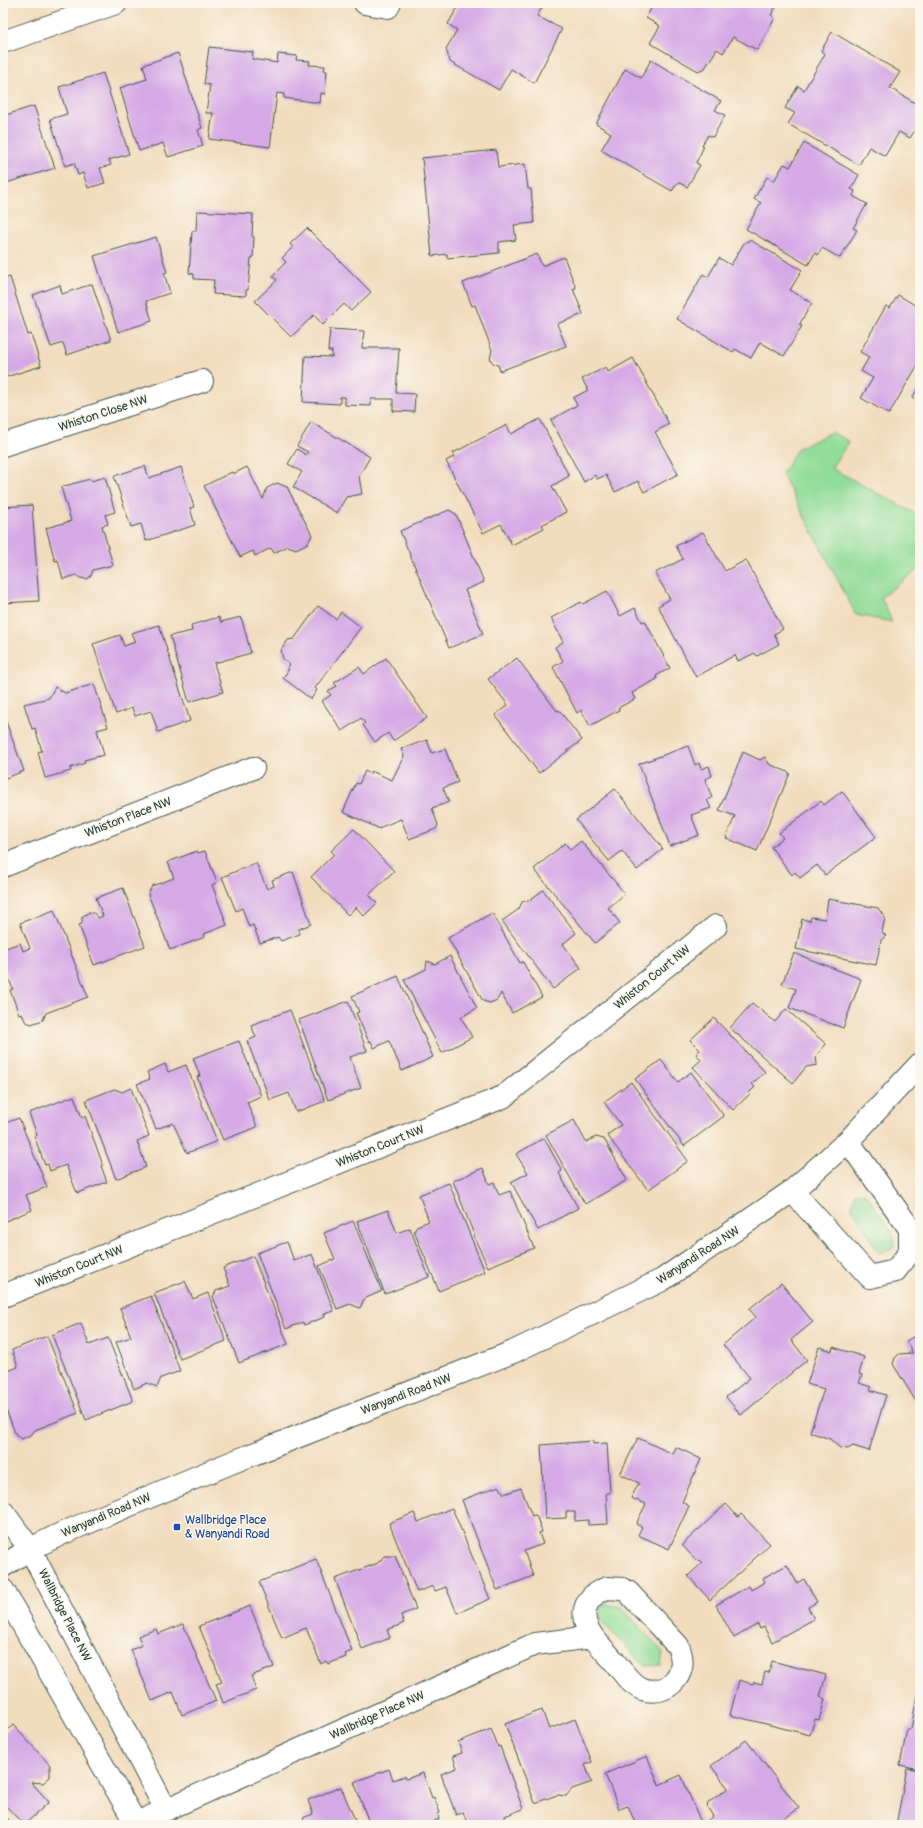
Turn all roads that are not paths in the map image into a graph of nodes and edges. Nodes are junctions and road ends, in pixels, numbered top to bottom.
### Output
1 (116, 3) edge
2 (365, 3) edge
3 (390, 3) edge
4 (3, 42) edge
5 (202, 381) dead end
6 (3, 445) edge
7 (254, 768) dead end
8 (3, 866) edge
9 (716, 926) dead end
10 (920, 1064) edge
11 (848, 1141) junction
12 (792, 1191) junction
13 (3, 1296) edge
14 (3, 1512) edge
15 (30, 1549) junction
16 (3, 1566) edge
17 (3, 1590) edge
18 (592, 1637) junction
19 (166, 1810) junction
20 (134, 1824) edge

1 - 4 street
2 - 3 street
5 - 6 street, Whiston Close NW
7 - 8 street, Whiston Place NW
9 - 13 street, Whiston Court NW
10 - 11 street, Wanyandi Road NW
11 - 12 street, Wanyandi Road NW
11 - 12 street
12 - 15 street, Wanyandi Road NW
14 - 15 street, Wallbridge Place NW
15 - 16 street, Wanyandi Road NW
15 - 19 street, Wallbridge Place NW
17 - 20 street, Wallbridge Place NW
18 - 18 street
18 - 19 street, Wallbridge Place NW
19 - 20 street, Wallbridge Place NW

